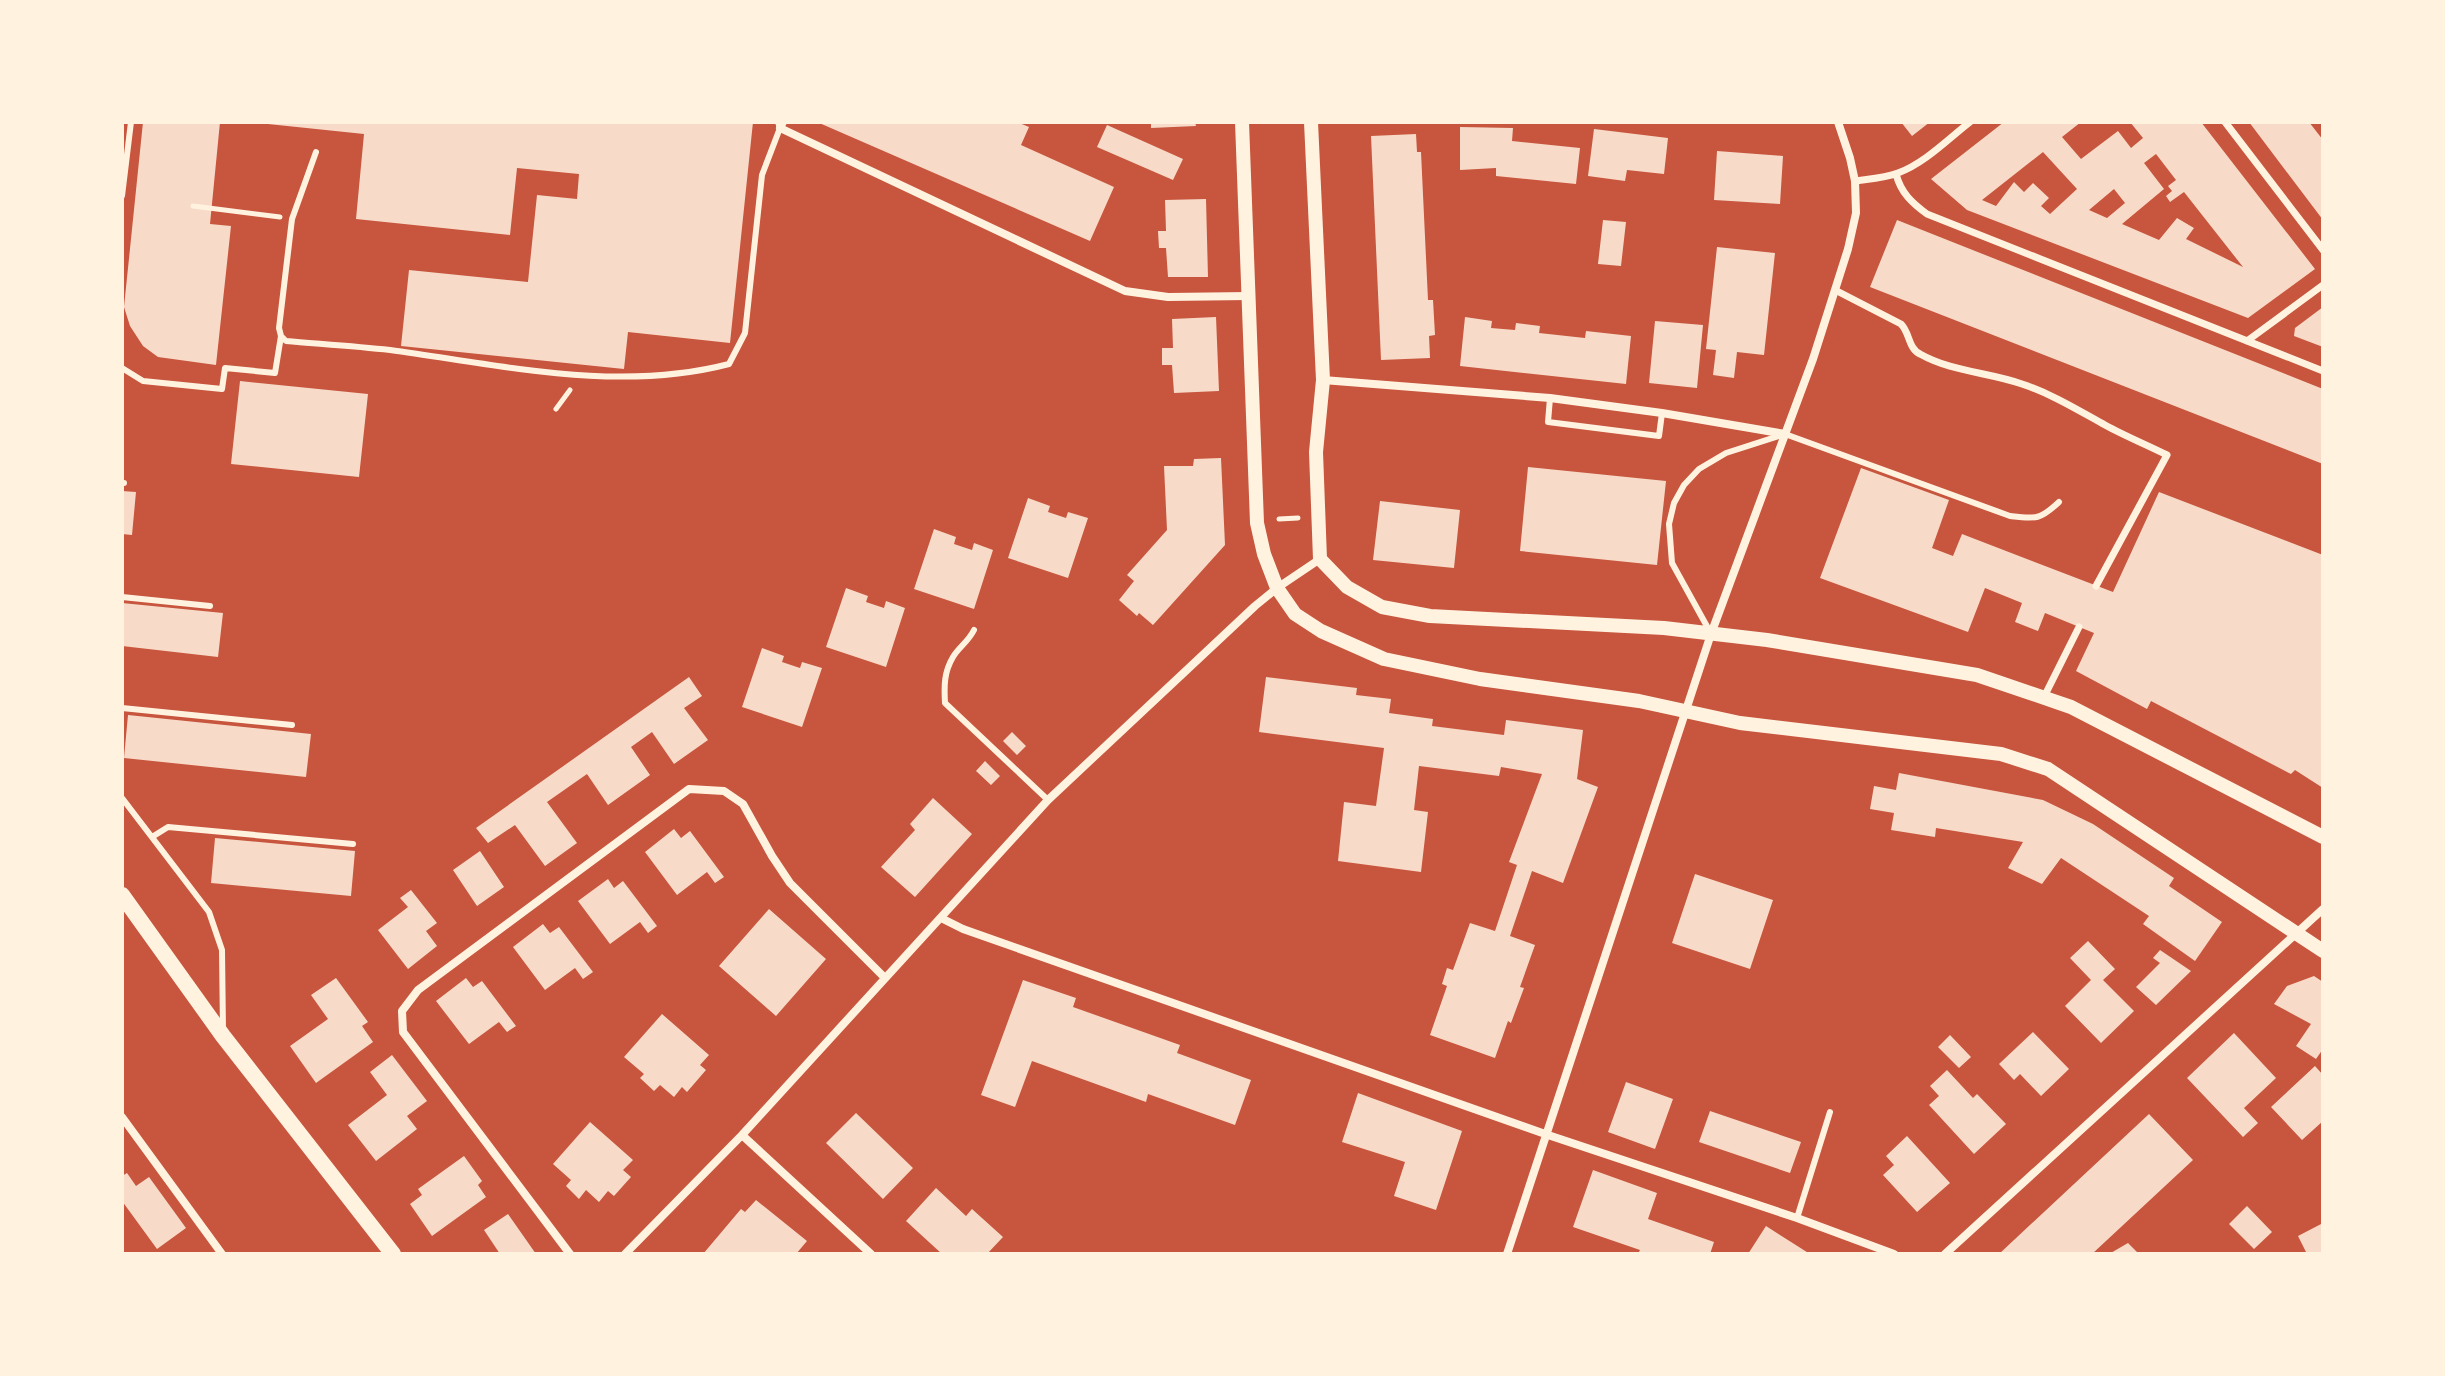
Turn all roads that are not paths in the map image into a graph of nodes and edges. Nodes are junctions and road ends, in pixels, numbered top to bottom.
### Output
1 (131, 122) edge
2 (1242, 122) edge
3 (1311, 122) edge
4 (1838, 122) edge
5 (1970, 122) edge
6 (2225, 122) edge
7 (780, 124) edge
8 (316, 152) dead end
9 (1896, 174) junction
10 (1855, 181) junction
11 (122, 196) edge
12 (2323, 250) edge
13 (2323, 285) edge
14 (1835, 290) junction
15 (1249, 296) junction
16 (281, 336) junction
17 (2247, 341) junction
18 (122, 368) edge
19 (2323, 371) edge
20 (1323, 380) junction
21 (1550, 398) junction
22 (1662, 413) junction
23 (1785, 434) junction
24 (2059, 502) dead end
25 (1320, 559) junction
26 (2096, 586) dead end
27 (1277, 588) junction
28 (122, 597) edge
29 (210, 606) dead end
30 (2079, 627) dead end
31 (974, 630) dead end
32 (1711, 634) junction
33 (2044, 697) junction
34 (122, 708) edge
35 (1685, 710) junction
36 (292, 725) dead end
37 (122, 798) edge
38 (1048, 800) junction
39 (152, 837) junction
40 (2323, 837) edge
41 (353, 844) dead end
42 (122, 895) edge
43 (2323, 909) edge
44 (941, 918) junction
45 (2296, 934) junction
46 (2323, 951) edge
47 (884, 977) junction
48 (223, 1036) junction
49 (1830, 1112) dead end
50 (122, 1117) edge
51 (742, 1135) junction
52 (1548, 1135) junction
53 (1797, 1218) junction
54 (222, 1254) edge
55 (393, 1254) edge
56 (570, 1254) edge
57 (625, 1254) edge
58 (871, 1254) edge
59 (1507, 1254) edge
60 (1894, 1254) edge
61 (1945, 1254) edge

1 - 11 lane
2 - 15 street
3 - 20 street
4 - 10 street
5 - 9 street
6 - 12 street
7 - 15 street
7 - 16 lane
8 - 16 lane
9 - 10 street
9 - 17 street
10 - 14 street
13 - 17 street
14 - 23 street
14 - 26 street
15 - 27 street
16 - 18 lane
17 - 19 street
20 - 21 street
20 - 25 street
21 - 22 street
21 - 22 lane
22 - 23 street
23 - 24 lane
23 - 32 street
23 - 32 lane
25 - 27 street
25 - 32 street
27 - 35 street
27 - 38 street
28 - 29 lane
30 - 33 street
31 - 38 lane
32 - 33 street
32 - 35 street
33 - 40 street
34 - 36 lane
35 - 45 street
35 - 52 street
37 - 39 lane
38 - 44 street
39 - 41 lane
39 - 48 lane
42 - 48 main road
43 - 45 street
44 - 47 street
44 - 52 street
45 - 46 street
45 - 61 street
47 - 51 street
47 - 56 street
48 - 55 main road
49 - 53 lane
50 - 54 street
51 - 57 street
51 - 58 street
52 - 53 street
52 - 59 street
53 - 60 street

